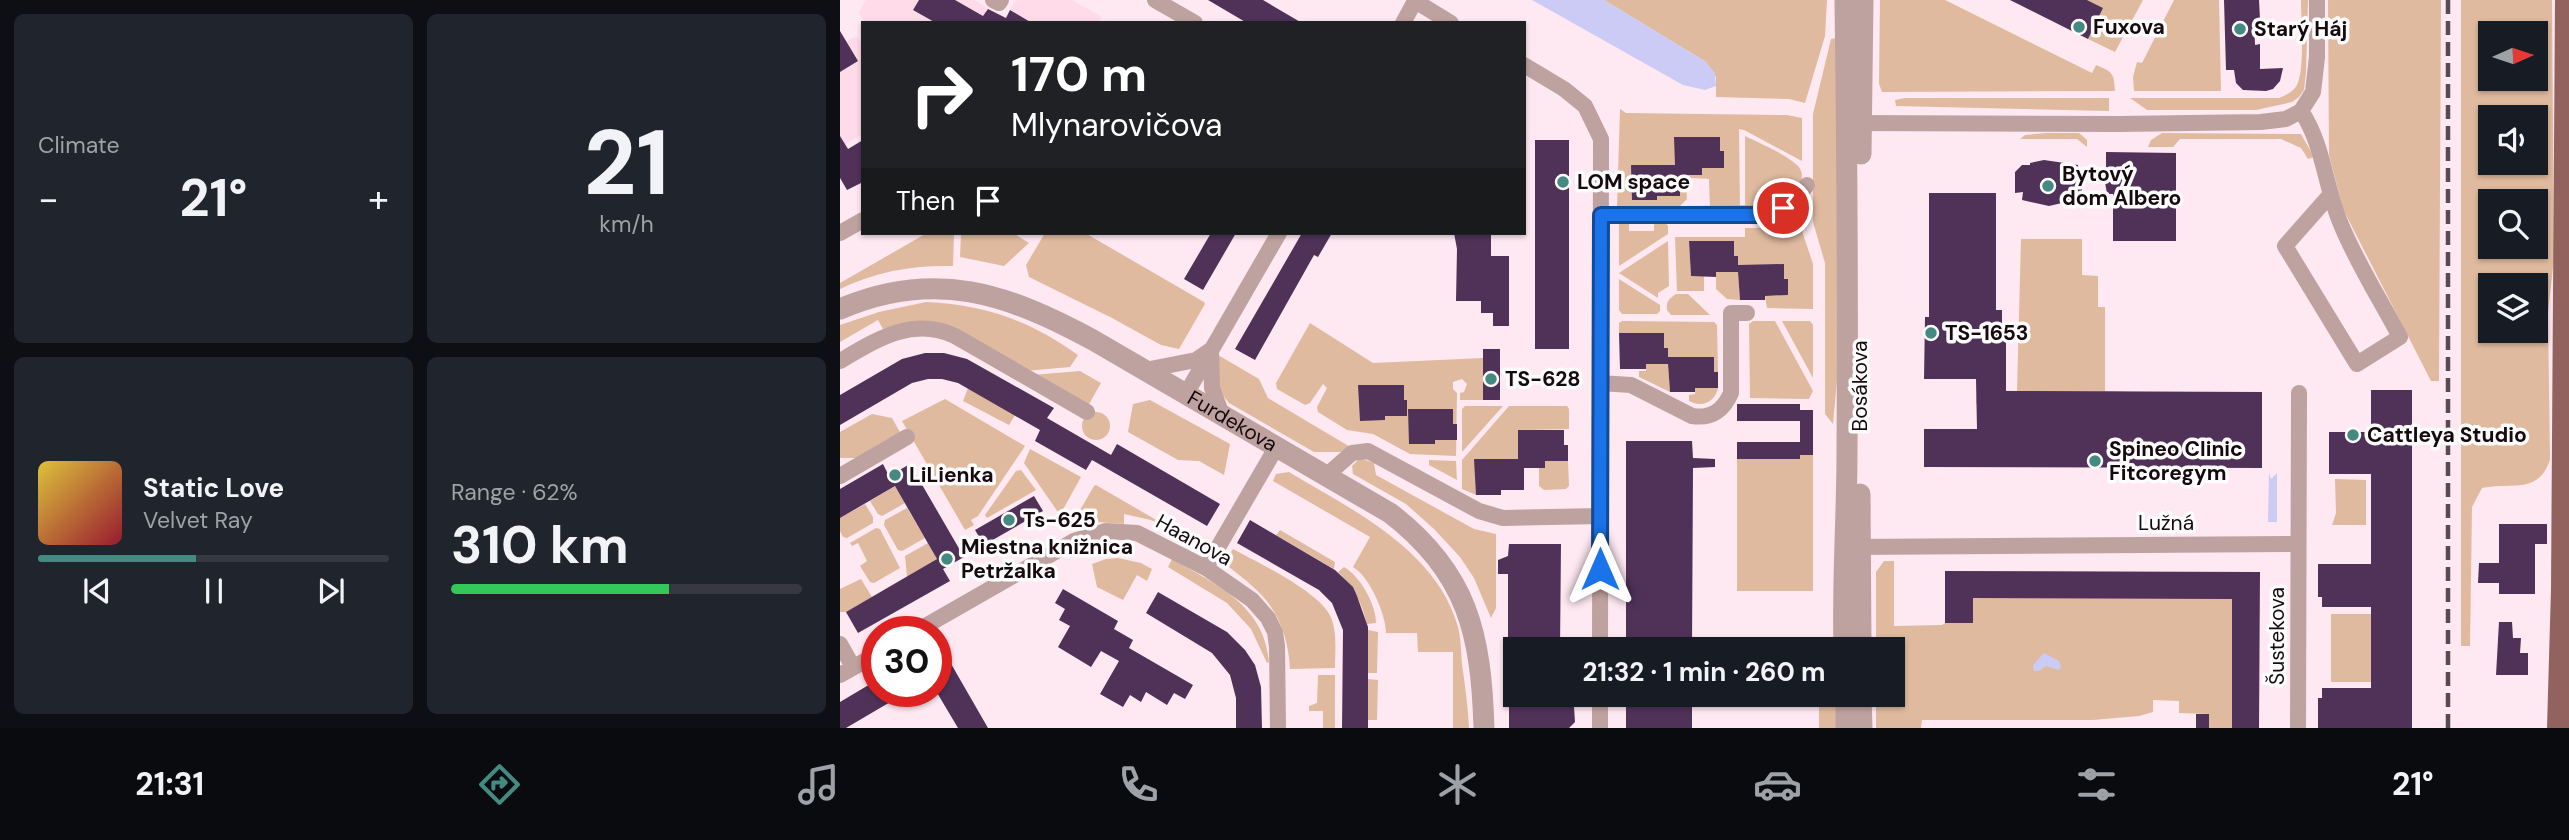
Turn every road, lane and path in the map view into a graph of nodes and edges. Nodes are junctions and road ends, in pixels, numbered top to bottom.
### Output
1 (993, 0) edge
2 (1001, 0) edge
3 (1156, 0) edge
4 (1845, 0) edge
5 (1863, 0) edge
6 (2317, 0) edge
7 (2568, 0) edge
8 (1176, 18) edge
9 (1404, 21) edge
10 (1448, 21) edge
11 (1526, 66) edge
12 (2301, 111) junction
13 (1854, 123) junction
14 (1807, 185) dead end
15 (2330, 195) junction
16 (1601, 215) junction
17 (861, 221) edge
18 (840, 233) edge
19 (1278, 235) edge
20 (840, 309) edge
21 (1747, 313) dead end
22 (1211, 350) junction
23 (840, 361) edge
24 (1145, 370) junction
25 (1600, 383) junction
26 (2299, 393) dead end
27 (1186, 394) junction
28 (1087, 412) dead end
29 (1222, 415) junction
30 (907, 437) dead end
31 (1277, 446) junction
32 (1327, 475) junction
33 (840, 476) edge
34 (1860, 513) junction
35 (1600, 516) junction
36 (2297, 544) junction
37 (1885, 546) junction
38 (1852, 547) junction
39 (1206, 568) junction
40 (943, 616) edge
41 (1600, 637) edge
42 (1845, 637) edge
43 (1860, 637) edge
44 (840, 644) edge
45 (847, 671) edge
46 (1600, 707) edge
47 (1846, 707) edge
48 (1861, 707) edge
49 (1278, 728) edge
50 (1484, 728) edge
51 (1600, 728) edge
52 (1846, 728) edge
53 (1862, 728) edge
54 (2298, 728) edge
55 (2560, 728) edge

1 - 2 street
3 - 8 street
4 - 13 street, Bosákova
5 - 13 street, Bosákova
6 - 12 street
7 - 55 main road
9 - 10 street
11 - 16 street
12 - 13 street
12 - 15 street
13 - 34 street, Bosákova
13 - 38 street, Bosákova
14 - 16 street
15 - 15 street
16 - 25 street
17 - 18 street
19 - 22 street
20 - 24 street, Furdekova
21 - 25 street
22 - 24 street
22 - 27 street
22 - 29 street
23 - 28 street
24 - 27 street, Furdekova
25 - 35 street
26 - 36 street
27 - 29 street, Furdekova
29 - 31 street, Furdekova
30 - 33 street
31 - 32 street, Furdekova
31 - 39 street
32 - 35 street
32 - 50 street, Furdekova
34 - 37 street
34 - 38 street, Bosákova
35 - 41 street
36 - 37 street, Lužná
36 - 54 street, Šustekova
37 - 38 street, Lužná
38 - 42 street, Bosákova
38 - 43 street, Bosákova
39 - 40 street, Haanova
39 - 49 street, Haanova
44 - 45 street
46 - 51 street
47 - 52 street
48 - 53 street

